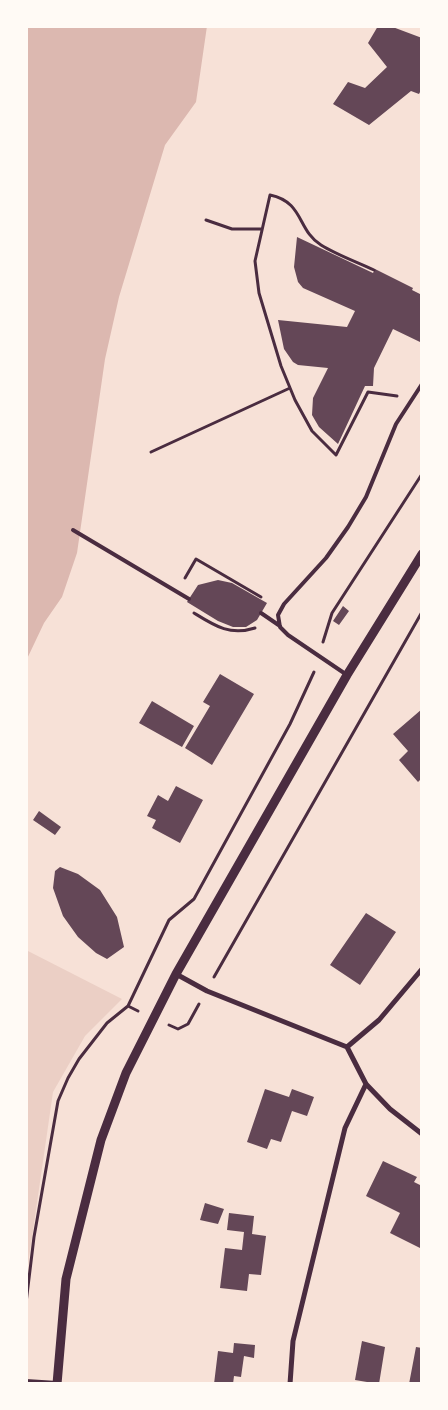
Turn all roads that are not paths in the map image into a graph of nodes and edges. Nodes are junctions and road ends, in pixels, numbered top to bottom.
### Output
1 (422, 384) edge
2 (73, 530) dead end
3 (422, 554) edge
4 (187, 598) road end
5 (262, 613) dead end
6 (280, 627) junction
7 (347, 674) junction
8 (422, 969) edge
9 (176, 974) junction
10 (347, 1047) junction
11 (366, 1084) junction
12 (422, 1134) edge
13 (26, 1381) edge
14 (57, 1384) edge
15 (290, 1384) edge

1 - 6 lane
2 - 4 lane
3 - 7 street
5 - 6 lane
6 - 7 lane
7 - 9 street
8 - 10 street
9 - 10 street
9 - 14 street
10 - 11 street
11 - 12 street
11 - 15 street
13 - 14 lane

